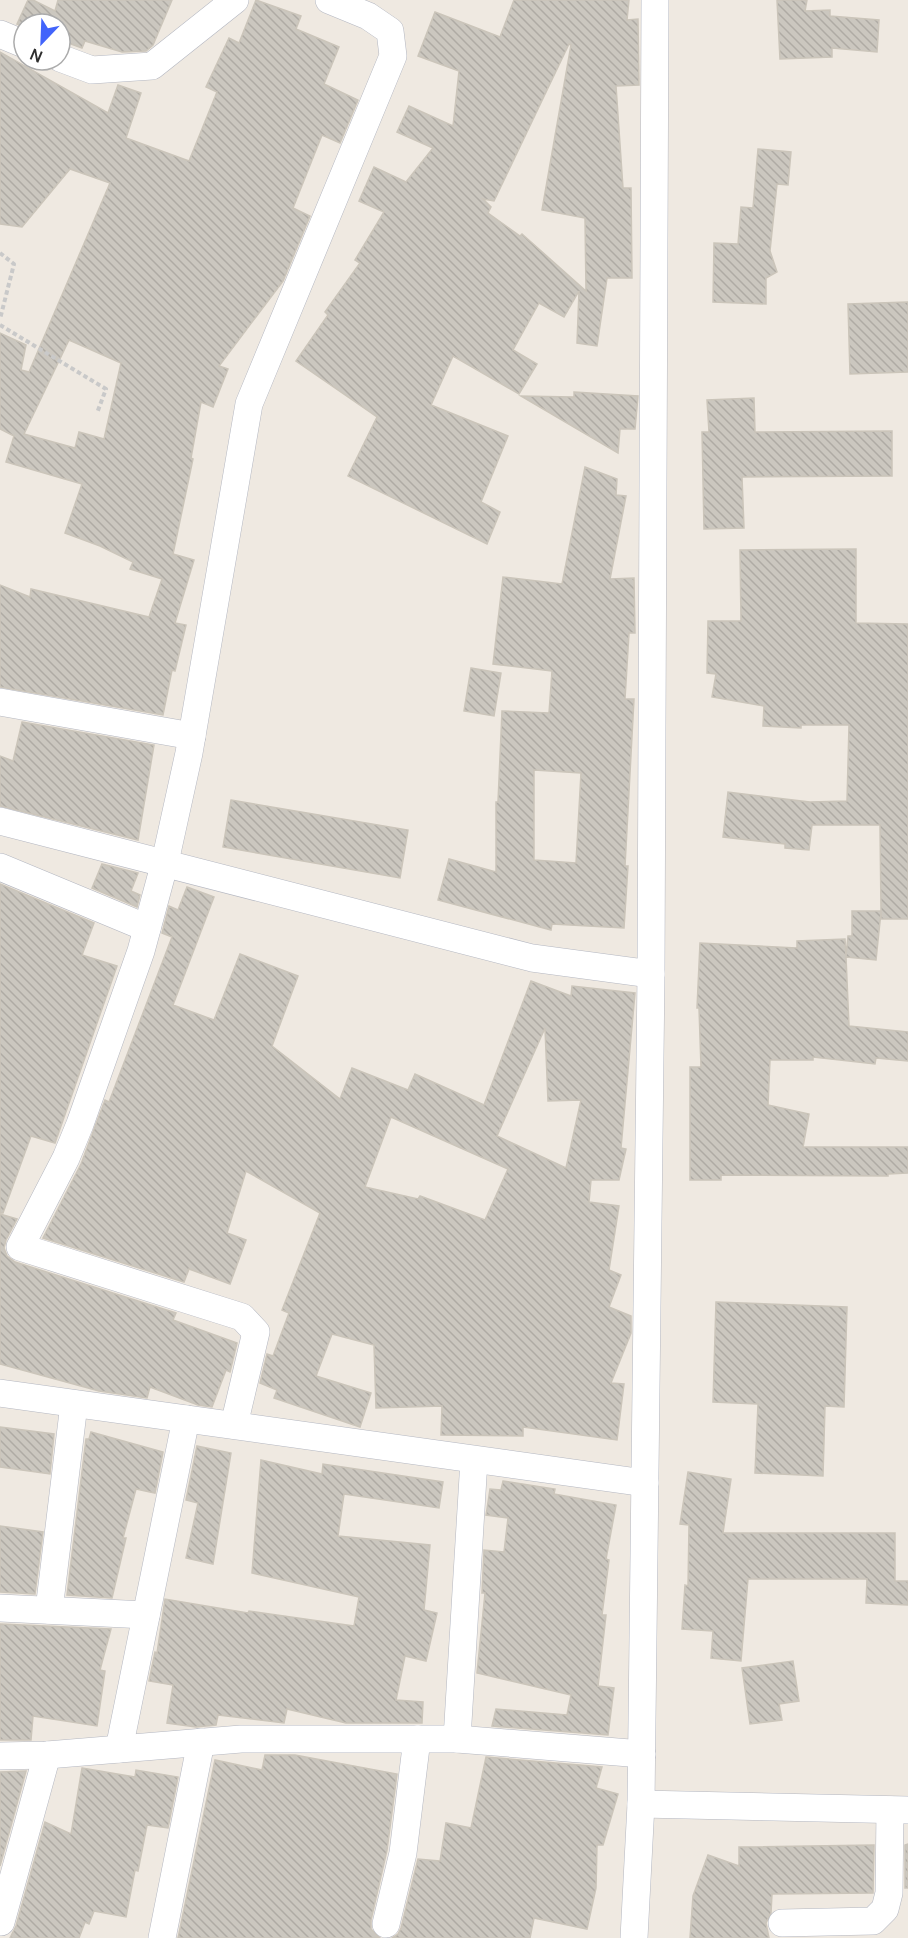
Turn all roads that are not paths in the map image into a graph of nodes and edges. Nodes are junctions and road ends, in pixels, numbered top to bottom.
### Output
1 (235, 0) edge
2 (329, 0) edge
3 (655, 0) edge
4 (72, 62) edge
5 (0, 702) edge
6 (192, 736) junction
7 (0, 821) edge
8 (165, 862) junction
9 (0, 867) edge
10 (147, 928) junction
11 (651, 974) junction
12 (0, 1393) edge
13 (74, 1404) junction
14 (186, 1419) junction
15 (234, 1425) junction
16 (474, 1460) junction
17 (645, 1484) junction
18 (0, 1608) edge
19 (49, 1610) junction
20 (146, 1615) junction
21 (417, 1739) junction
22 (457, 1739) junction
23 (201, 1742) junction
24 (119, 1749) junction
25 (642, 1754) junction
26 (47, 1755) junction
27 (0, 1756) edge
28 (641, 1804) junction
29 (899, 1810) edge
30 (1, 1922) edge
31 (782, 1923) dead end
32 (386, 1924) dead end
33 (162, 1938) edge
34 (633, 1938) edge

1 - 4 street
2 - 6 street
3 - 11 street
5 - 6 street
6 - 8 street
7 - 8 street
8 - 10 street
8 - 11 street
9 - 10 street
10 - 15 street
11 - 17 street
12 - 13 street
13 - 14 street
13 - 19 street
14 - 15 street
14 - 20 street
15 - 16 street
16 - 17 street
16 - 22 street
17 - 25 street
18 - 19 street
19 - 20 street
20 - 24 street
21 - 22 street
21 - 23 street
21 - 32 street
22 - 25 street
23 - 24 street
23 - 33 street
24 - 26 street
25 - 28 street
26 - 27 street
26 - 30 street
28 - 29 street
28 - 34 street
29 - 31 street

